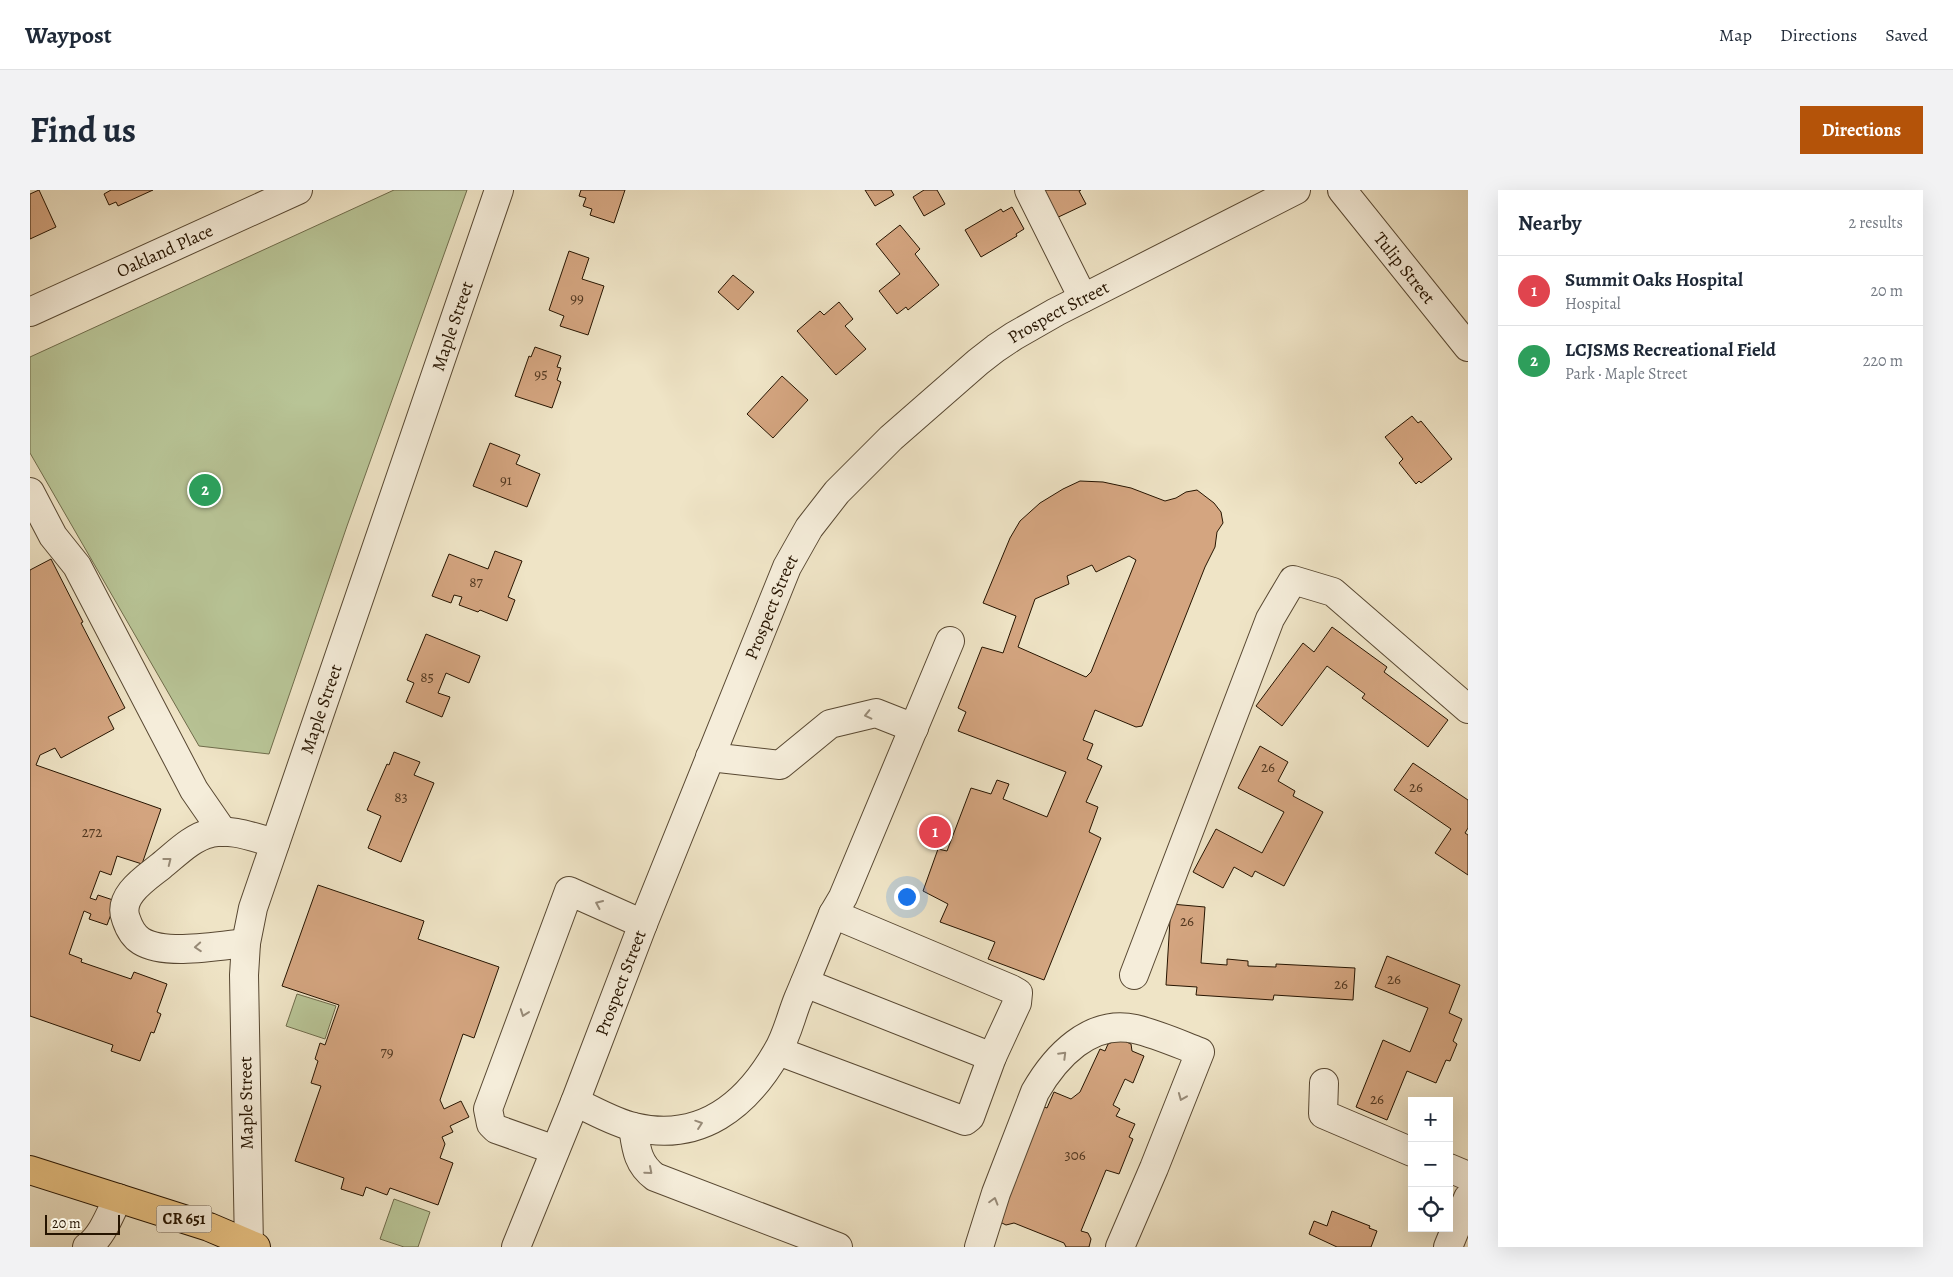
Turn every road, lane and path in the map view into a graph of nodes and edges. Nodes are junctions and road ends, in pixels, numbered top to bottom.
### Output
1 (298, 190) edge
2 (499, 190) edge
3 (1029, 190) edge
4 (1296, 190) edge
5 (1342, 190) edge
6 (1083, 298) junction
7 (30, 312) edge
8 (1468, 347) edge
9 (30, 492) edge
10 (950, 641) dead end
11 (1468, 709) edge
12 (914, 728) junction
13 (710, 757) junction
14 (223, 832) junction
15 (275, 843) junction
16 (833, 914) junction
17 (643, 924) junction
18 (246, 943) junction
19 (1134, 975) dead end
20 (805, 983) junction
21 (778, 1051) junction
22 (992, 1057) junction
23 (1324, 1084) dead end
24 (575, 1102) junction
25 (633, 1127) junction
26 (555, 1150) junction
27 (1408, 1150) edge
28 (30, 1170) edge
29 (1453, 1170) edge
30 (1468, 1176) edge
31 (118, 1198) junction
32 (1468, 1198) edge
33 (251, 1246) edge
34 (87, 1247) edge
35 (516, 1247) edge
36 (838, 1247) edge
37 (979, 1247) edge
38 (1120, 1247) edge
39 (1448, 1247) edge

1 - 7 street, Oakland Place
2 - 15 street, Maple Street
3 - 6 street
4 - 6 street, Prospect Street
5 - 8 street, Tulip Street
6 - 13 street, Prospect Street
9 - 14 street
10 - 12 street
11 - 19 street
12 -> 13 street
12 - 16 street
13 - 17 street, Prospect Street
14 - 15 street
18 -> 14 street
15 - 18 street, Maple Street
16 - 20 street
16 - 22 street
17 - 24 street, Prospect Street
17 -> 26 street
18 - 33 street, Maple Street
20 - 21 street
20 - 22 street
21 - 22 street
25 -> 21 street
23 - 27 street
24 - 25 street
24 - 26 street, Prospect Street
25 -> 36 street
26 - 35 street, Prospect Street
28 - 31 main road, CR 651
29 - 30 street
31 - 33 main road, CR 651
31 - 34 street
32 - 39 street
37 -> 38 street

